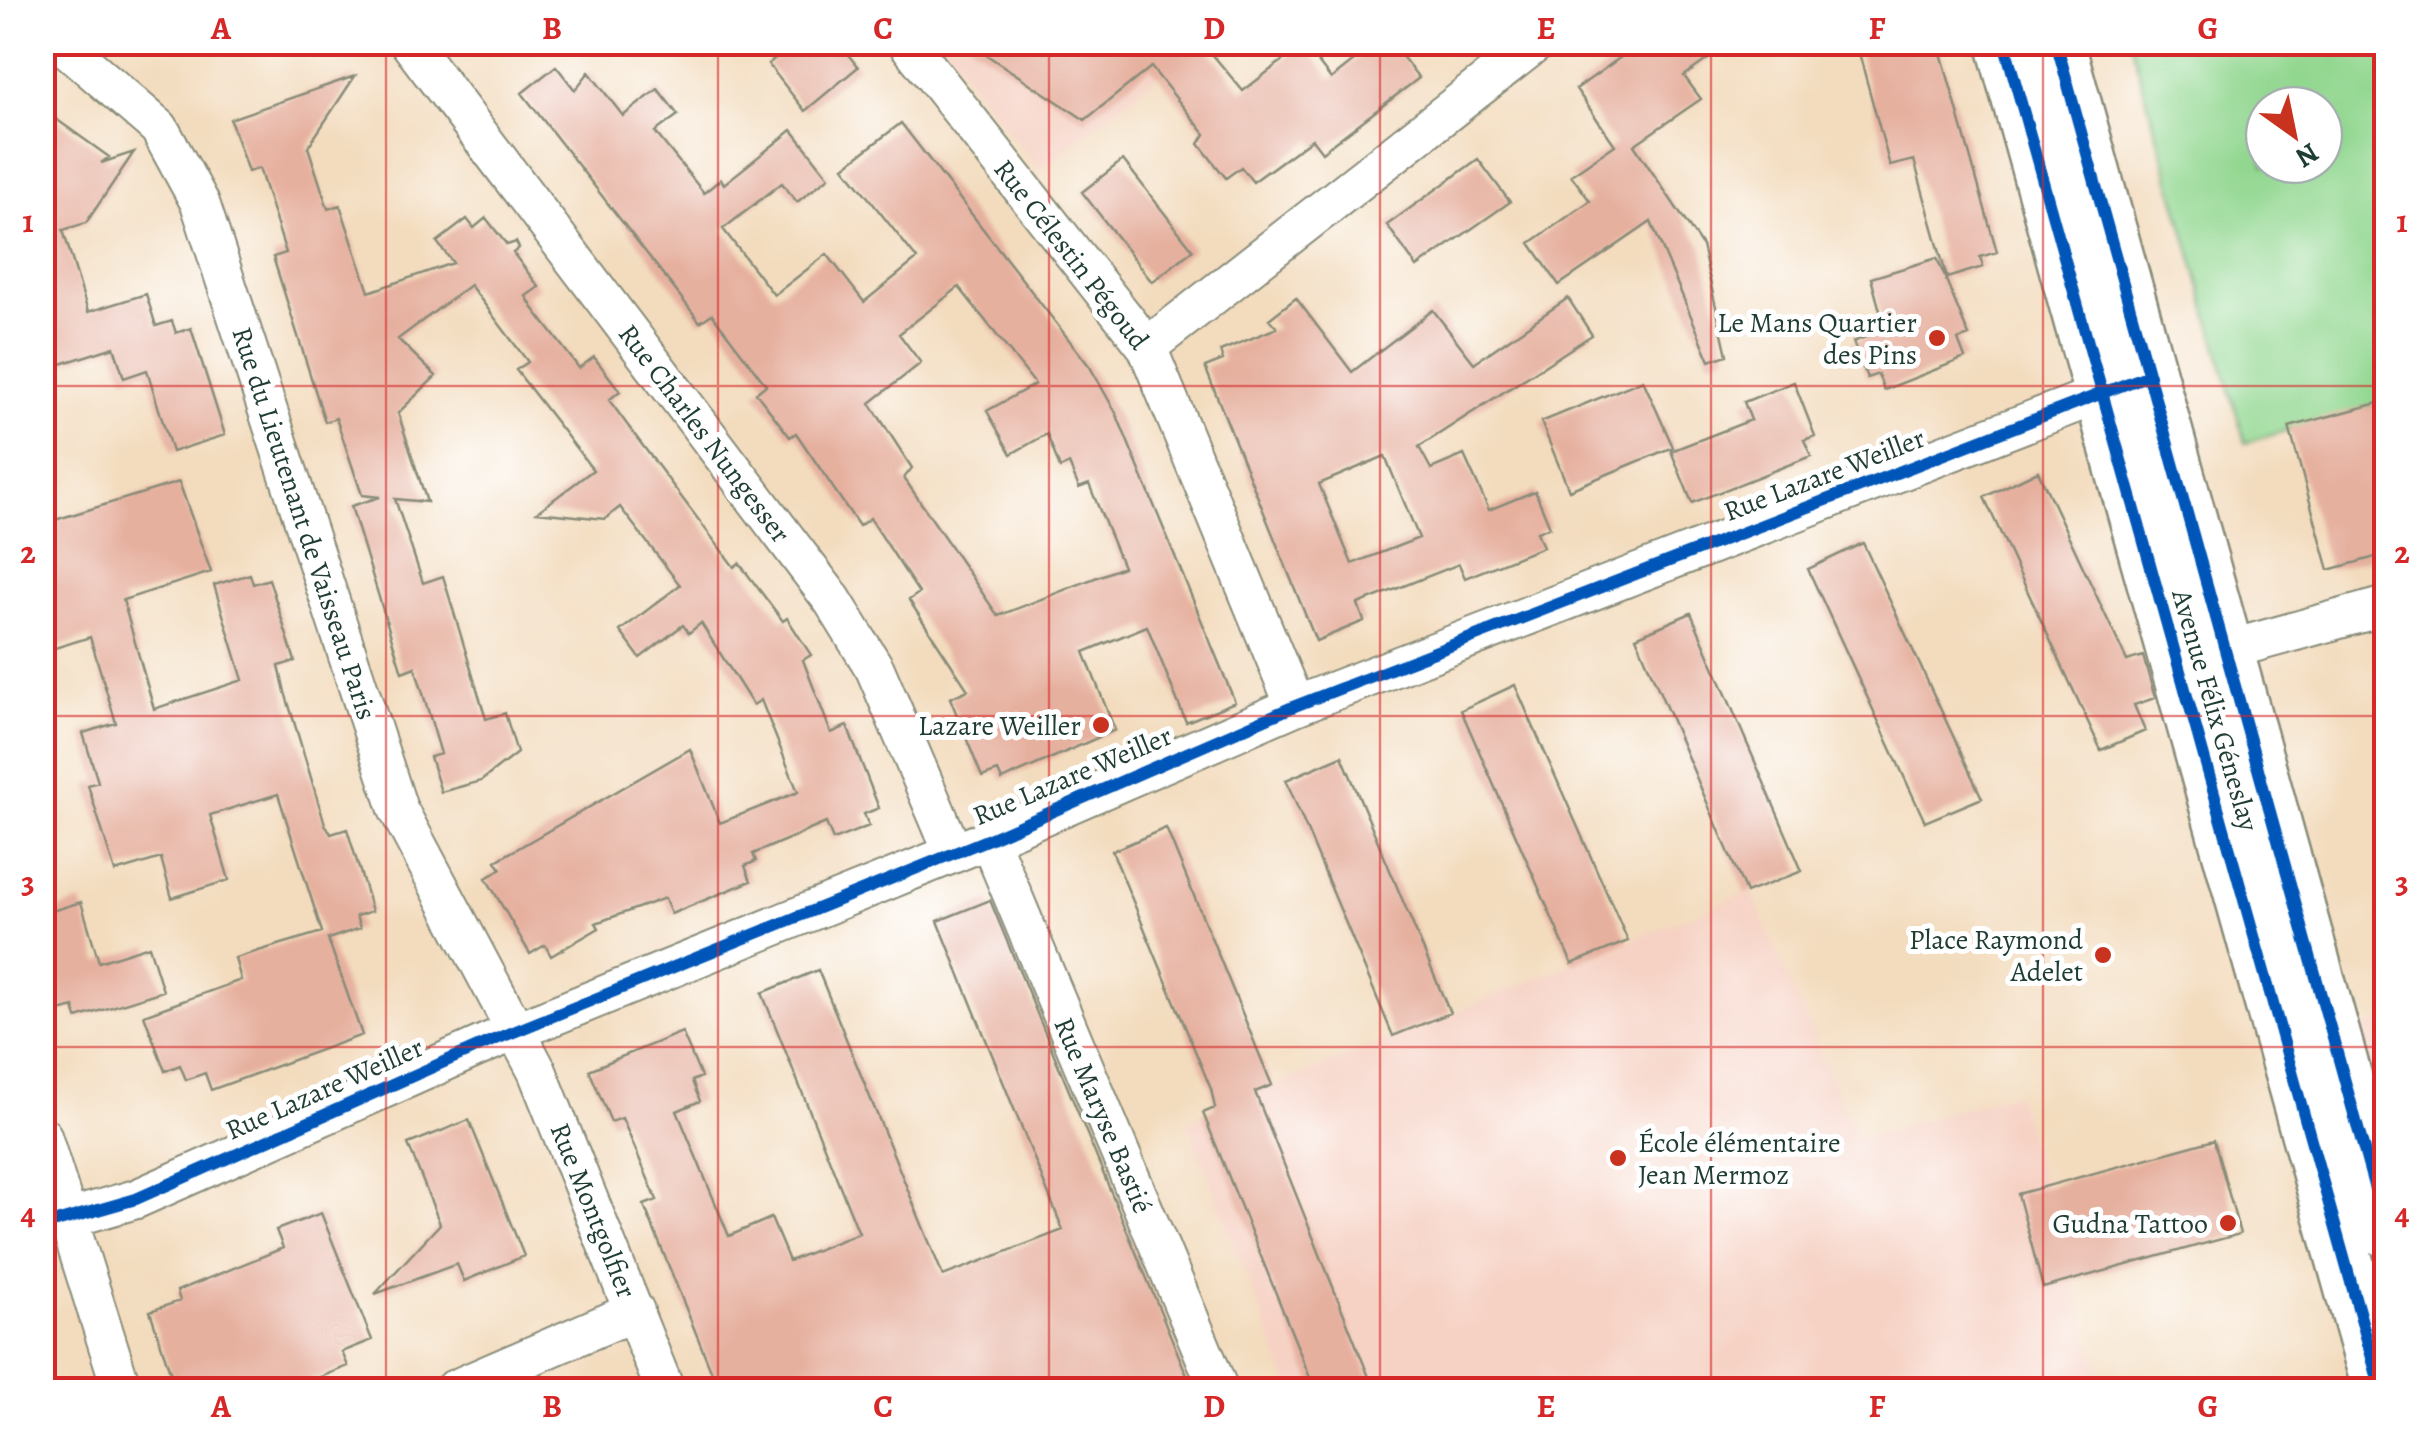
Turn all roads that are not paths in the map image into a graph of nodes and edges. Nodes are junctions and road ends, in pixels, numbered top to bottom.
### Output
1 (60, 42) edge
2 (409, 42) edge
3 (907, 42) edge
4 (1536, 42) edge
5 (2004, 42) edge
6 (2056, 42) edge
7 (1147, 347) junction
8 (2125, 384) junction
9 (2386, 606) edge
10 (2202, 658) junction
11 (1296, 706) junction
12 (989, 840) junction
13 (953, 852) junction
14 (516, 1032) junction
15 (42, 1136) edge
16 (55, 1223) edge
17 (2386, 1229) edge
18 (635, 1311) junction
19 (122, 1390) edge
20 (453, 1390) edge
21 (665, 1390) edge
22 (1219, 1390) edge
23 (2381, 1390) edge

1 - 14 street, Rue du Lieutenant de Vaisseau Paris
2 - 13 street, Rue Charles Nungesser
3 - 7 street, Rue Célestin Pégoud
4 - 7 street
5 - 8 main road, Avenue Félix Géneslay
6 - 8 main road, Avenue Félix Géneslay
7 - 11 street, Rue Célestin Pégoud
8 - 10 main road, Avenue Félix Géneslay
8 - 11 street, Rue Lazare Weiller
9 - 10 street
10 - 17 main road, Avenue Félix Géneslay
10 - 23 main road, Avenue Félix Géneslay
11 - 12 street, Rue Lazare Weiller
12 - 13 street, Rue Lazare Weiller
12 - 22 street, Rue Maryse Bastié
13 - 14 street, Rue Lazare Weiller
14 - 16 street, Rue Lazare Weiller
14 - 18 street, Rue Montgolfier
15 - 16 street
16 - 19 street
18 - 20 street
18 - 21 street, Rue Montgolfier

